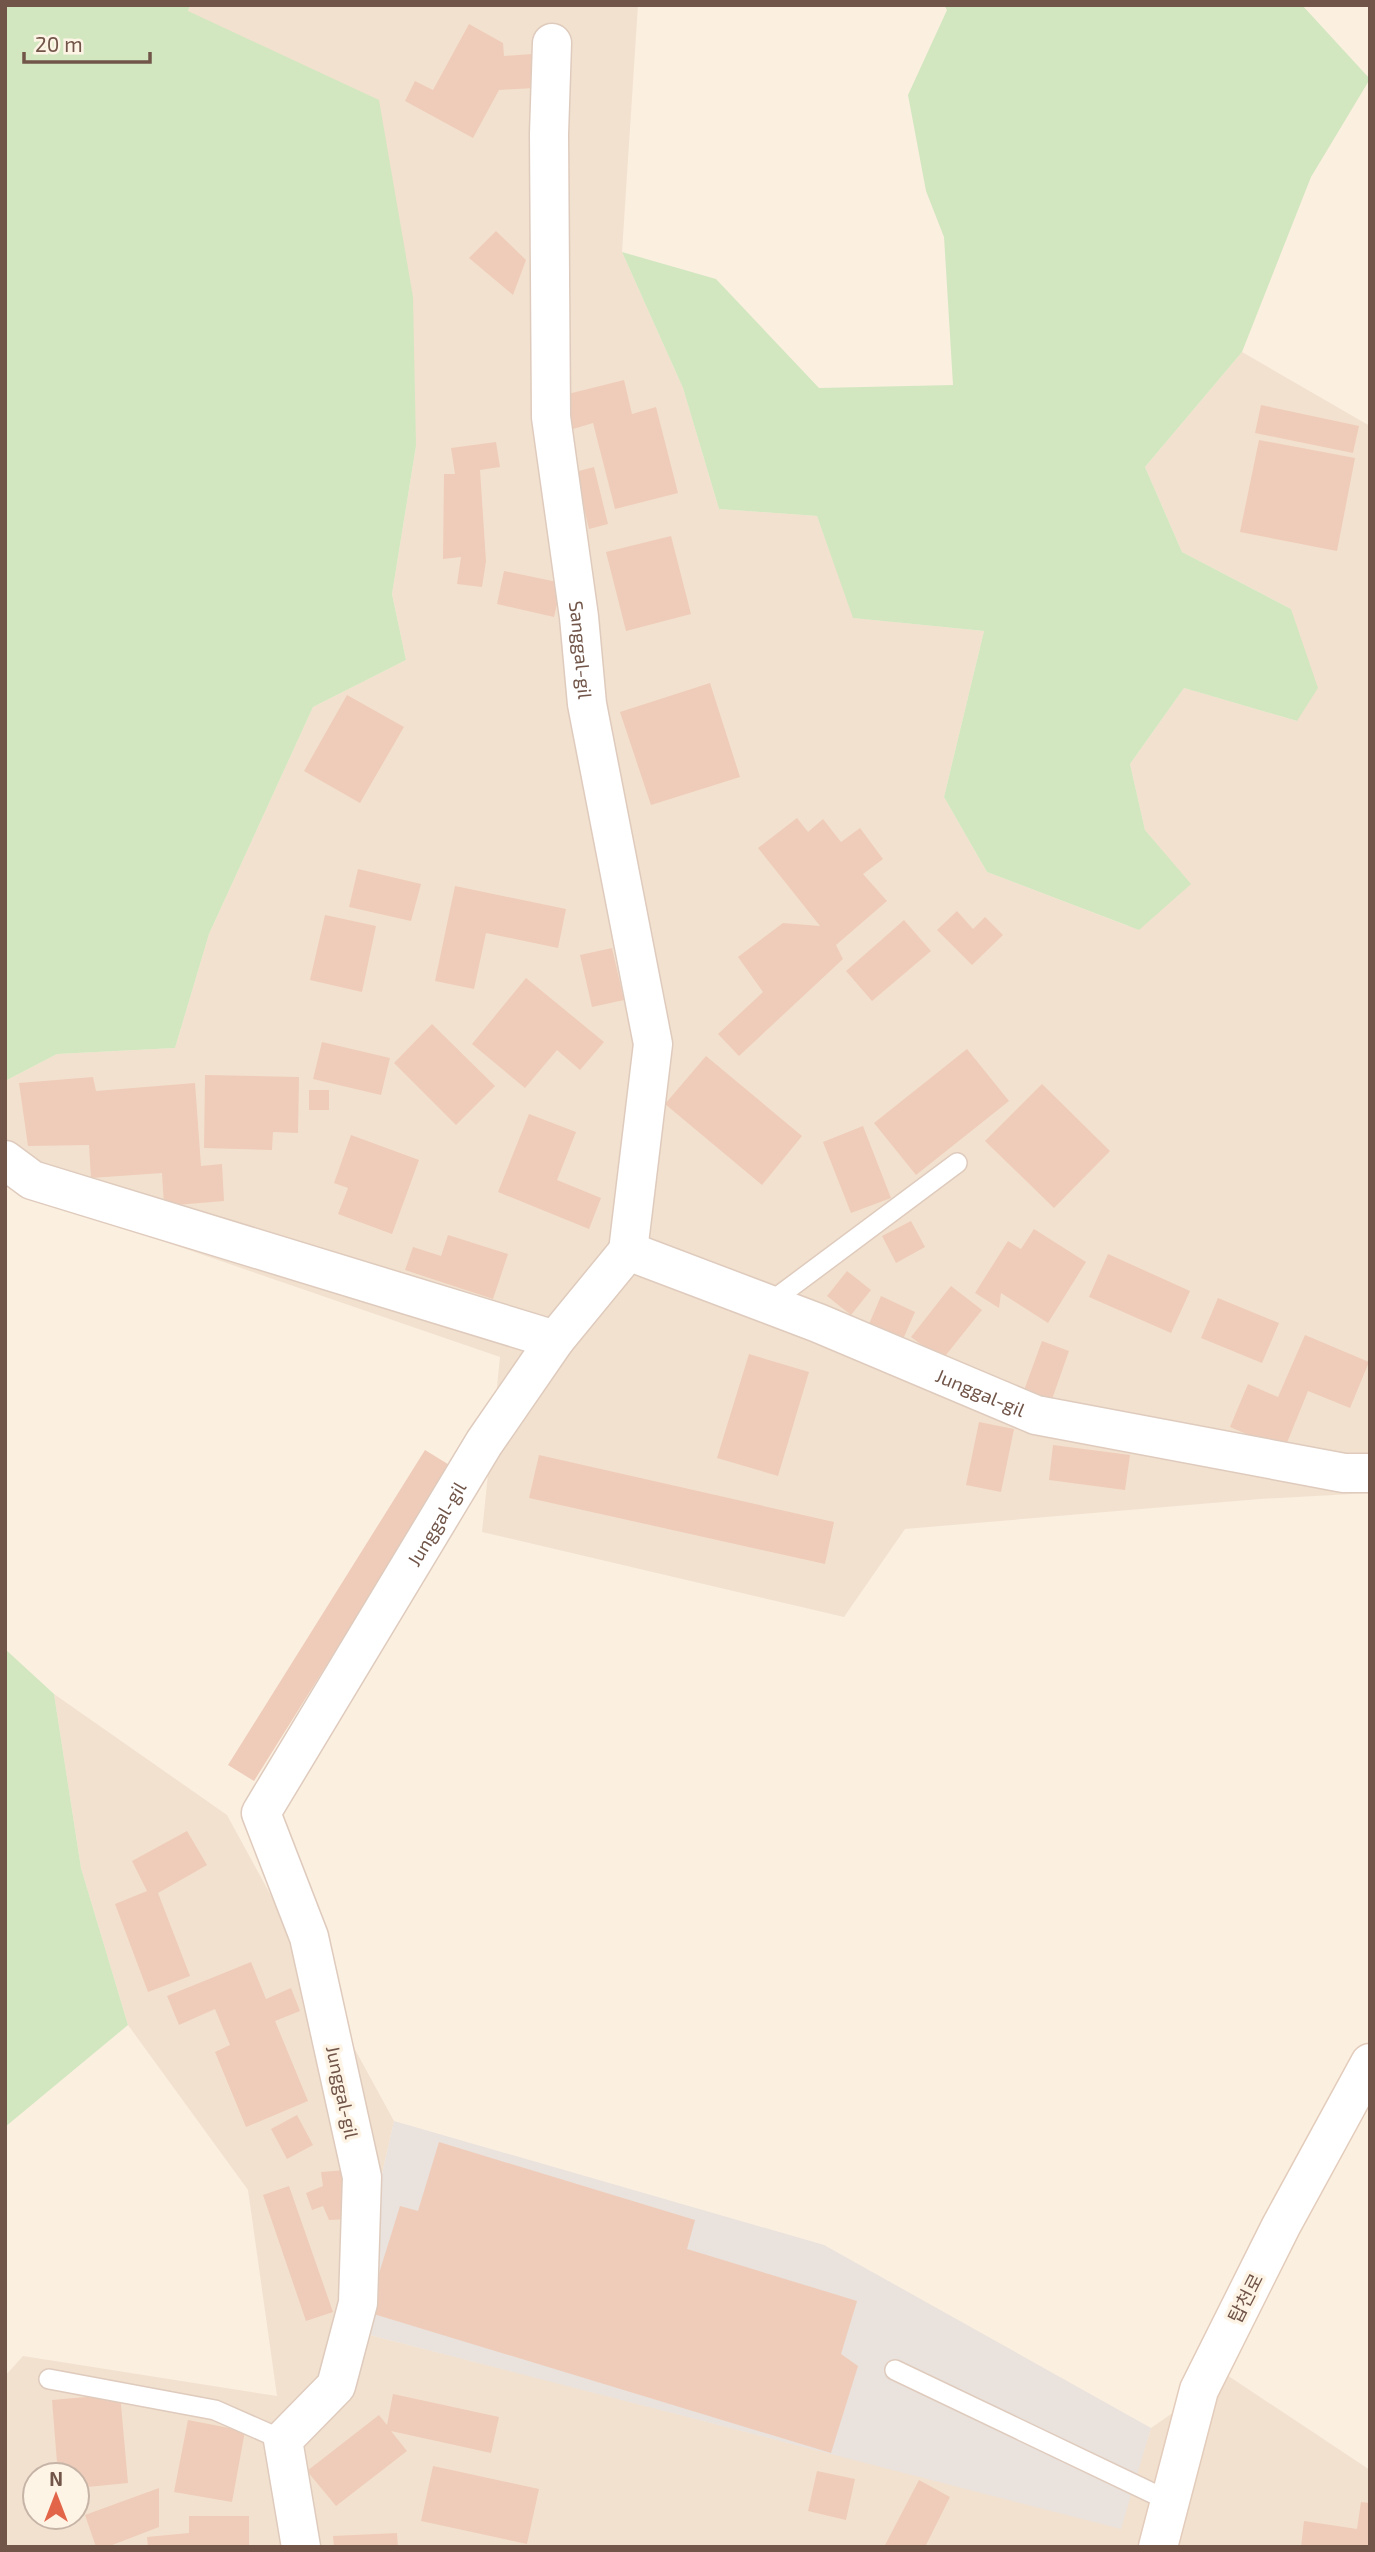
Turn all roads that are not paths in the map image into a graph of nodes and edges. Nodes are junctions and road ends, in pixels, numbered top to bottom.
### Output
1 (552, 43) dead end
2 (5, 1160) edge
3 (957, 1163) dead end
4 (628, 1251) junction
5 (768, 1304) junction
6 (555, 1340) junction
7 (1370, 1473) edge
8 (1370, 2063) edge
9 (895, 2370) dead end
10 (49, 2379) dead end
11 (283, 2440) junction
12 (1169, 2501) junction
13 (301, 2547) edge
14 (1158, 2547) edge

1 - 4 street, Sanggal-gil
2 - 6 street
3 - 5 lane
4 - 5 street, Junggal-gil
4 - 6 street, Junggal-gil
5 - 7 street, Junggal-gil
6 - 11 street, Junggal-gil
8 - 12 street, 탑천로
9 - 12 lane
10 - 11 lane
11 - 13 street
12 - 14 street, 탑천로

